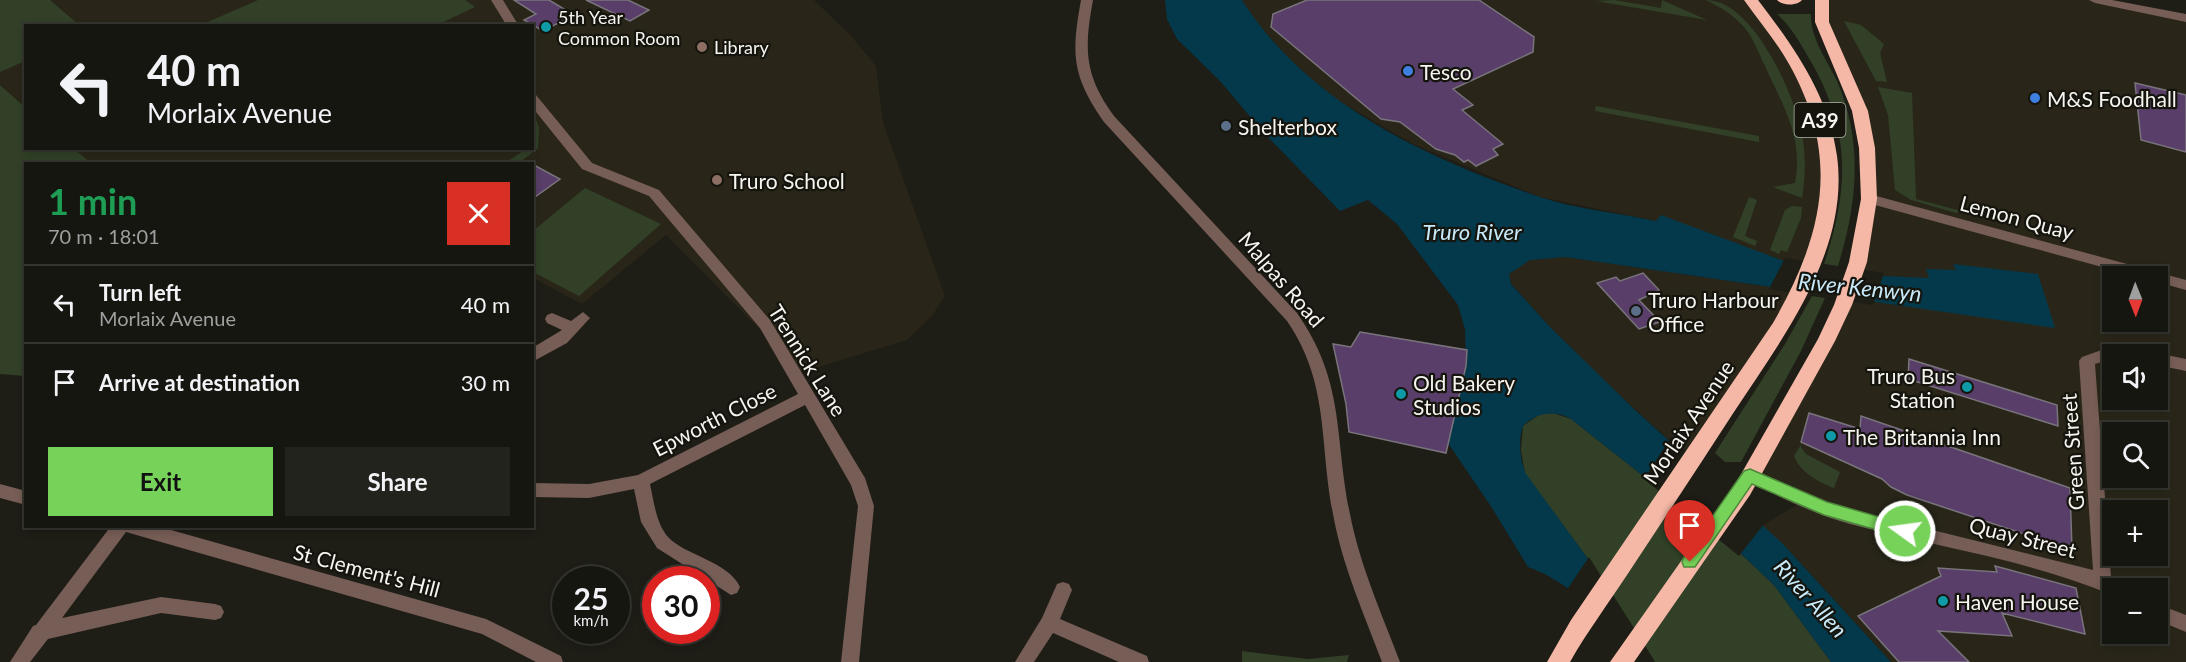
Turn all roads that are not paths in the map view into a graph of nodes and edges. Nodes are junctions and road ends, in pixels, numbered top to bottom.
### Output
1 (497, 0) edge
2 (1087, 0) edge
3 (1751, 0) edge
4 (1784, 0) edge
5 (1795, 0) edge
6 (1822, 0) edge
7 (2095, 0) edge
8 (2186, 18) edge
9 (512, 24) edge
10 (534, 100) edge
11 (1869, 199) junction
12 (2119, 266) edge
13 (2168, 280) edge
14 (2186, 285) edge
15 (552, 319) dead end
16 (534, 355) edge
17 (2102, 355) edge
18 (2168, 361) edge
19 (2186, 365) edge
20 (807, 397) junction
21 (640, 481) junction
22 (1746, 482) junction
23 (534, 490) edge
24 (0, 491) edge
25 (24, 497) edge
26 (119, 528) edge
27 (136, 528) edge
28 (2108, 578) edge
29 (2102, 583) edge
30 (731, 587) dead end
31 (1064, 590) dead end
32 (215, 612) dead end
33 (2168, 617) edge
34 (1049, 623) junction
35 (2186, 624) edge
36 (39, 632) junction
37 (19, 662) edge
38 (554, 662) edge
39 (850, 662) edge
40 (1024, 662) edge
41 (1140, 662) edge
42 (1391, 662) edge
43 (1558, 662) edge
44 (1621, 662) edge

1 - 9 street
2 - 42 street, Malpas Road
3 - 43 highway, Morlaix Avenue / A39
4 - 5 highway
6 - 11 highway, A39
7 - 8 street
10 - 20 street, Trennick Lane
11 - 12 street, Lemon Quay
11 - 22 highway, A39
13 - 14 street, Lemon Quay
15 - 16 street
17 - 28 street, Green Street
18 - 19 street
20 - 21 street, Epworth Close
20 - 39 street, Trennick Lane
21 - 23 street, Epworth Close
21 - 30 street, Epworth Close
22 - 29 street, Quay Street
22 - 44 highway, A39
24 - 25 street
26 - 36 street
27 - 38 street, St Clement's Hill
31 - 34 street
32 - 36 street
33 - 35 street
34 - 40 street
34 - 41 street
36 - 37 street

